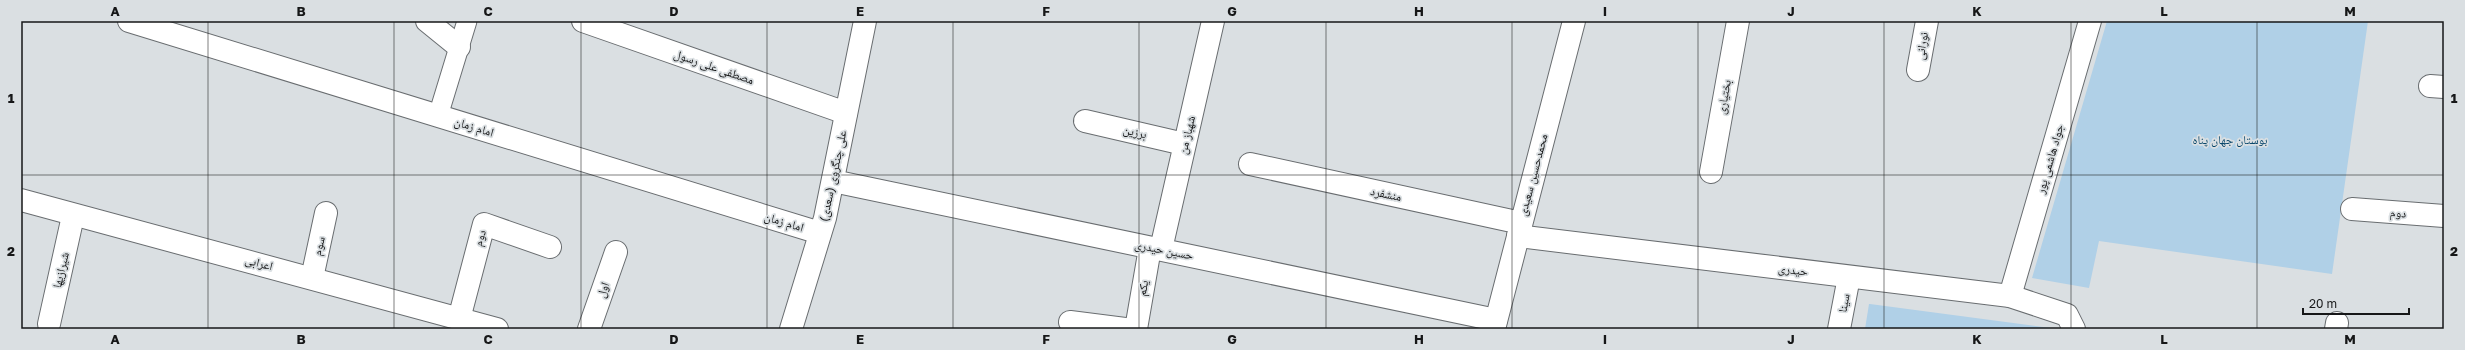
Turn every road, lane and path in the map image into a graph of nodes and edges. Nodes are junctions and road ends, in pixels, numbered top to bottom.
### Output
1 (129, 21) edge
2 (427, 21) edge
3 (467, 21) edge
4 (583, 21) edge
5 (865, 21) edge
6 (1212, 21) edge
7 (1574, 21) edge
8 (1738, 21) edge
9 (1927, 21) edge
10 (2090, 21) edge
11 (459, 47) junction
12 (1918, 70) dead end
13 (846, 113) junction
14 (438, 116) junction
15 (1085, 121) dead end
16 (1184, 144) junction
17 (1250, 164) dead end
18 (1711, 172) dead end
19 (833, 181) junction
20 (21, 200) edge
21 (2352, 209) dead end
22 (326, 214) dead end
23 (73, 216) junction
24 (2444, 216) edge
25 (1519, 230) junction
26 (820, 233) junction
27 (550, 247) dead end
28 (1156, 248) junction
29 (616, 252) dead end
30 (1849, 277) junction
31 (312, 278) junction
32 (2010, 296) junction
33 (459, 319) junction
34 (1070, 322) dead end
35 (2070, 322) edge
36 (49, 324) dead end
37 (1495, 324) edge
38 (497, 329) edge
39 (589, 329) edge
40 (791, 329) edge
41 (1125, 329) edge
42 (1136, 329) edge
43 (1839, 329) edge

1 - 14 street, امام زمان
2 - 11 street
3 - 11 lane
4 - 13 street, مصطفی علی رسول
5 - 13 street, علی چنگروی (سعدی)
6 - 16 street, شهباز من
7 - 25 street, محمدحسین سعیدی
8 - 18 street, بختیاری
9 - 12 street, نورانی
10 - 32 street, جواد هاشمی پور
11 - 14 lane
13 - 19 street, علی چنگروی (سعدی)
14 - 26 street, امام زمان
15 - 16 street, برزین
16 - 28 street, شهباز من
17 - 25 street, منشفرد
19 - 26 street, علی چنگروی (سعدی)
19 - 28 street, حسین حیدری
20 - 23 street, اعرابی
21 - 24 street, دوم
22 - 31 street, سوم
23 - 31 street, اعرابی
23 - 36 street, شیرازیها
25 - 30 street, حیدری
25 - 37 street, محمدحسین سعیدی
26 - 40 street, علی چنگروی (سعدی)
27 - 33 street, دوم
28 - 37 street, حسین حیدری
28 - 42 street, یکم
29 - 39 street, اول
30 - 32 street, حیدری
30 - 43 street, سینا
31 - 33 street, اعرابی
32 - 35 street, حیدری
33 - 38 street, اعرابی
34 - 41 street

